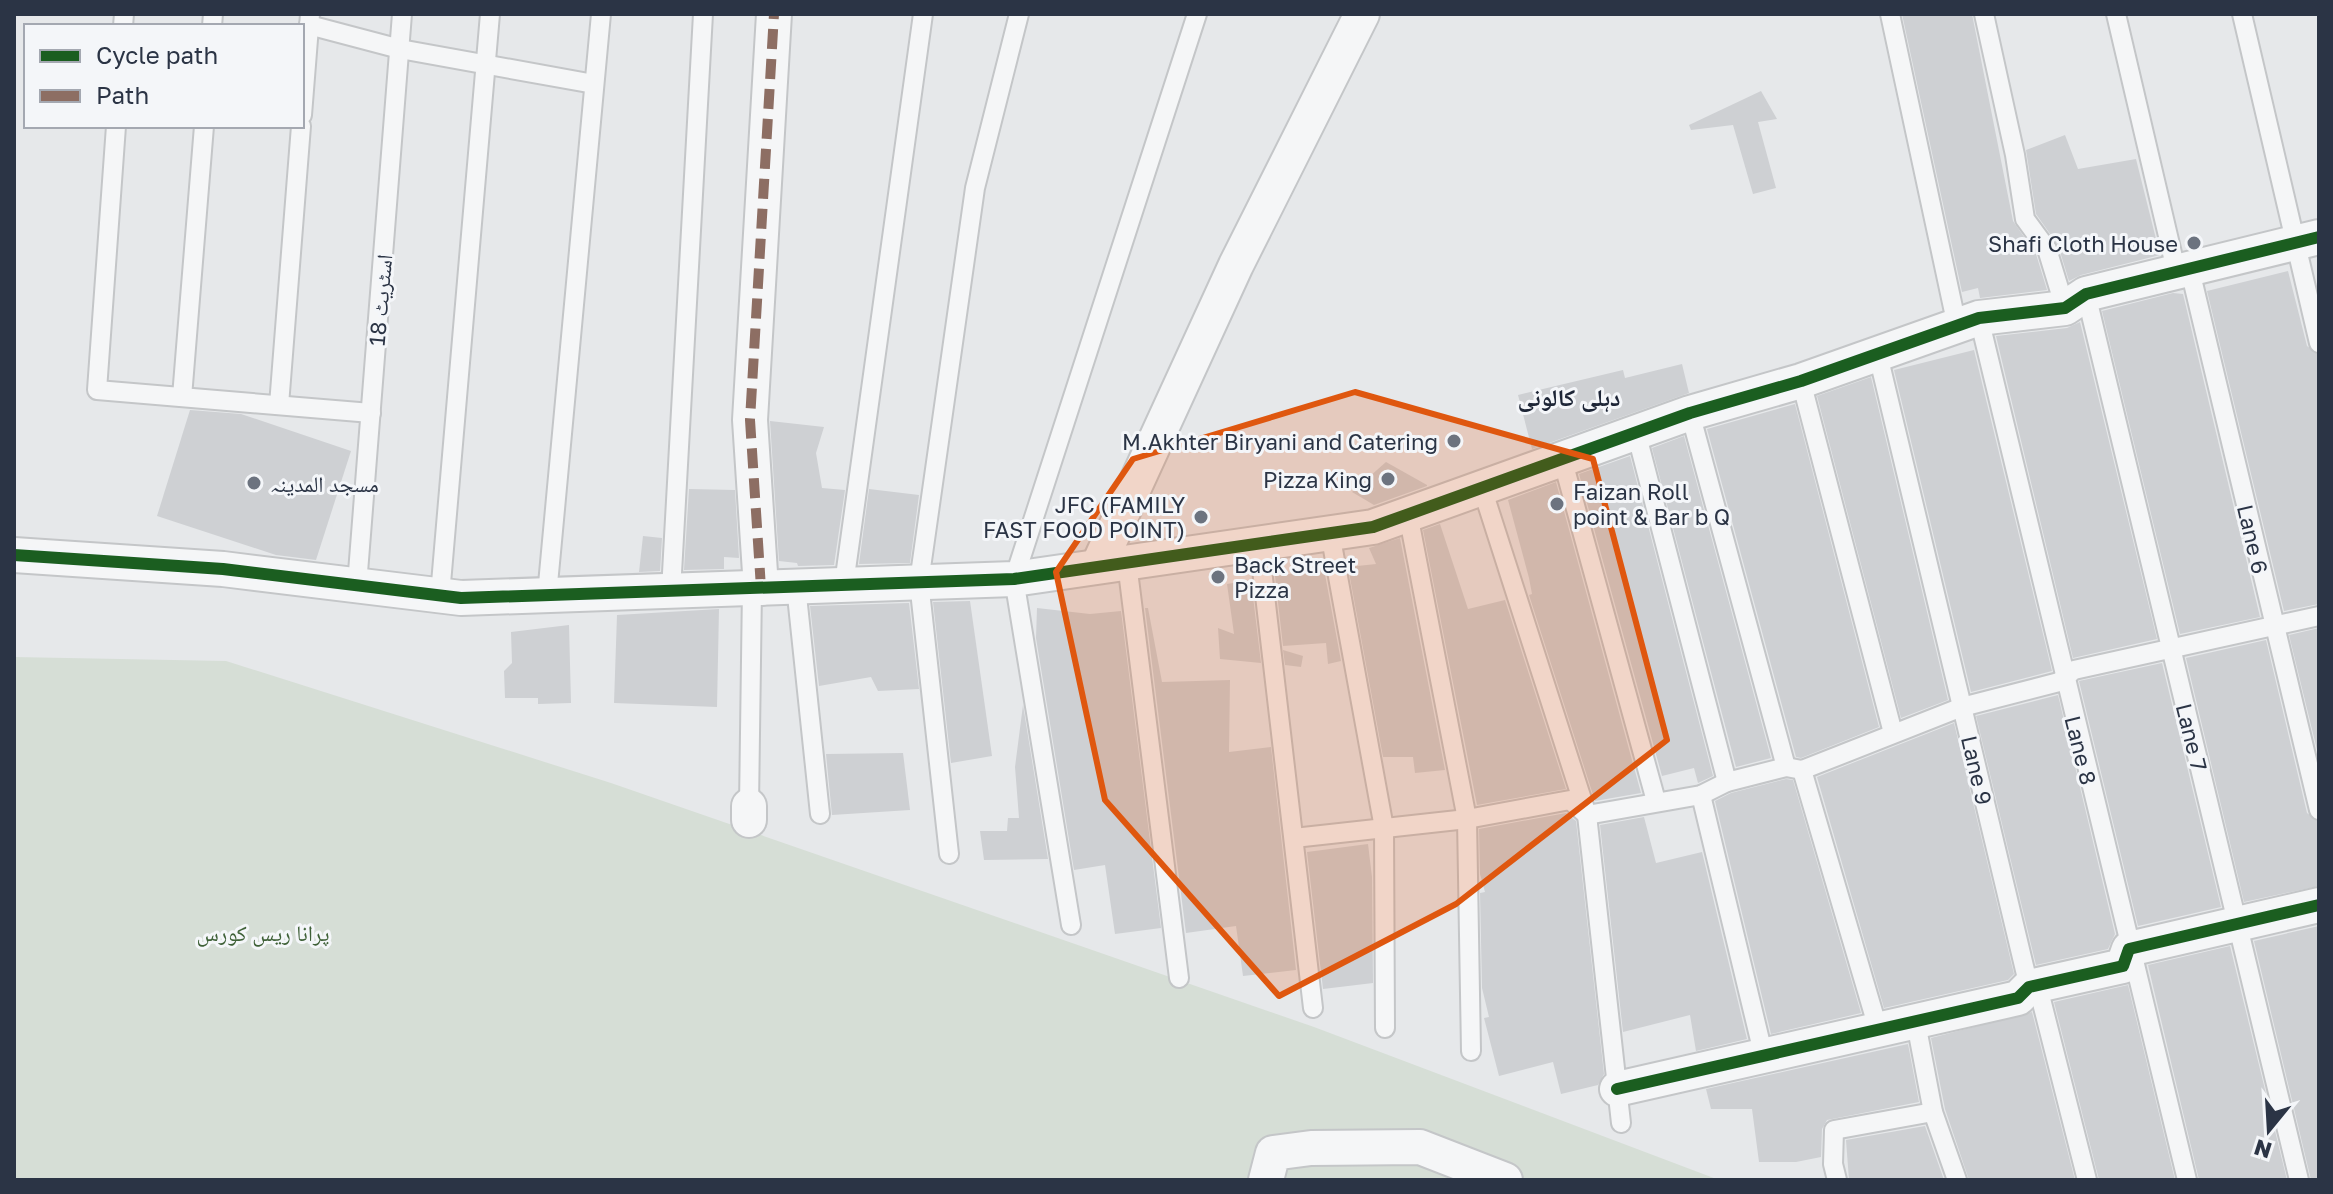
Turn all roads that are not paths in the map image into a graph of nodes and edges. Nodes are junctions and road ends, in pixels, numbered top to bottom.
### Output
1 (402, 14) edge
2 (490, 14) edge
3 (601, 14) edge
4 (703, 14) edge
5 (774, 14) edge
6 (923, 14) edge
7 (1019, 14) edge
8 (1197, 14) edge
9 (1362, 14) edge
10 (1890, 14) edge
11 (1984, 14) edge
12 (2116, 14) edge
13 (2242, 14) edge
14 (310, 19) edge
15 (400, 49) junction
16 (486, 66) junction
17 (594, 84) junction
18 (304, 91) edge
19 (116, 128) edge
20 (204, 128) edge
21 (301, 128) edge
22 (2307, 240) edge
23 (2182, 268) junction
24 (2076, 301) junction
25 (1968, 322) junction
26 (2319, 343) edge
27 (1878, 355) junction
28 (1801, 381) junction
29 (182, 397) junction
30 (279, 405) junction
31 (371, 413) junction
32 (1690, 413) junction
33 (1636, 432) junction
34 (1562, 458) junction
35 (1482, 488) junction
36 (1408, 514) junction
37 (1330, 533) junction
38 (1259, 544) junction
39 (14, 555) edge
40 (1113, 564) junction
41 (1014, 579) junction
42 (919, 582) junction
43 (844, 584) junction
44 (357, 585) junction
45 (796, 586) junction
46 (756, 588) junction
47 (671, 591) junction
48 (440, 595) junction
49 (547, 595) junction
50 (2319, 616) edge
51 (2274, 626) junction
52 (2171, 648) junction
53 (2067, 676) junction
54 (1962, 707) junction
55 (1893, 733) junction
56 (1794, 769) junction
57 (1727, 782) junction
58 (1701, 795) junction
59 (1656, 801) junction
60 (2319, 810) edge
61 (749, 813) dead end
62 (820, 814) dead end
63 (1587, 815) junction
64 (1467, 819) junction
65 (1384, 828) junction
66 (1294, 838) junction
67 (949, 854) dead end
68 (2319, 905) edge
69 (2237, 923) junction
70 (1071, 925) dead end
71 (2129, 949) junction
72 (1179, 978) dead end
73 (2029, 987) junction
74 (1313, 1008) dead end
75 (1916, 1023) junction
76 (1385, 1028) dead end
77 (1879, 1032) junction
78 (1471, 1051) dead end
79 (1764, 1057) junction
80 (1617, 1089) junction
81 (1933, 1112) junction
82 (1621, 1123) dead end
83 (1306, 1164) edge
84 (1266, 1180) edge
85 (1505, 1180) edge
86 (1837, 1180) edge
87 (1957, 1180) edge
88 (2087, 1180) edge
89 (2187, 1180) edge
90 (2299, 1180) edge

1 - 15 lane, اسٹریٹ 18
2 - 16 lane
3 - 17 lane
4 - 47 lane
5 - 46 street
6 - 43 lane
7 - 42 lane
8 - 41 lane
9 - 40 street
10 - 25 lane, Lane 8
11 - 24 lane, Lane 7
12 - 23 lane, Lane 6
13 - 22 lane
14 - 15 lane
14 - 18 lane
15 - 16 lane
15 - 31 lane, اسٹریٹ 18
16 - 17 lane
16 - 48 lane
17 - 49 lane
19 - 29 lane
20 - 29 lane
21 - 30 lane
22 - 23 street
22 - 26 lane
23 - 24 street
23 - 51 lane, Lane 6
24 - 25 street
24 - 52 lane, Lane 7
25 - 27 street
25 - 53 lane, Lane 8
27 - 28 street
27 - 54 lane, Lane 9
28 - 32 street
28 - 55 lane
29 - 30 lane
30 - 31 lane
31 - 44 lane, اسٹریٹ 18
32 - 33 street
32 - 56 lane
33 - 34 street
33 - 57 lane
34 - 35 street
34 - 59 lane
35 - 36 street
35 - 63 lane
36 - 37 street
36 - 64 lane
37 - 38 street
37 - 65 lane
38 - 40 street
38 - 66 lane
39 - 44 street
40 - 41 street
40 - 72 lane
41 - 42 street
41 - 70 lane
42 - 43 street
42 - 67 lane
43 - 45 street
44 - 48 street
45 - 46 street
45 - 62 lane
46 - 47 street
46 - 61 lane
47 - 49 street
48 - 49 street
50 - 51 lane
51 - 52 lane
51 - 60 lane, Lane 6
52 - 53 lane
52 - 69 lane, Lane 7
53 - 54 lane
53 - 71 lane, Lane 8
54 - 55 lane
54 - 73 lane, Lane 9
55 - 56 lane
56 - 57 lane
56 - 77 lane
57 - 58 lane
58 - 59 lane
58 - 79 lane
59 - 63 lane
63 - 64 lane
63 - 80 lane
64 - 65 lane
64 - 78 lane
65 - 66 lane
65 - 76 lane
66 - 74 lane
68 - 69 street
69 - 71 street
69 - 90 lane, Lane 7
71 - 73 street
71 - 89 lane, Lane 8
73 - 75 street
73 - 88 lane, Lane 9
75 - 77 street
75 - 81 lane
77 - 79 street
79 - 80 street
80 - 82 lane
81 - 86 lane
81 - 87 lane
83 - 84 street
83 - 85 street

